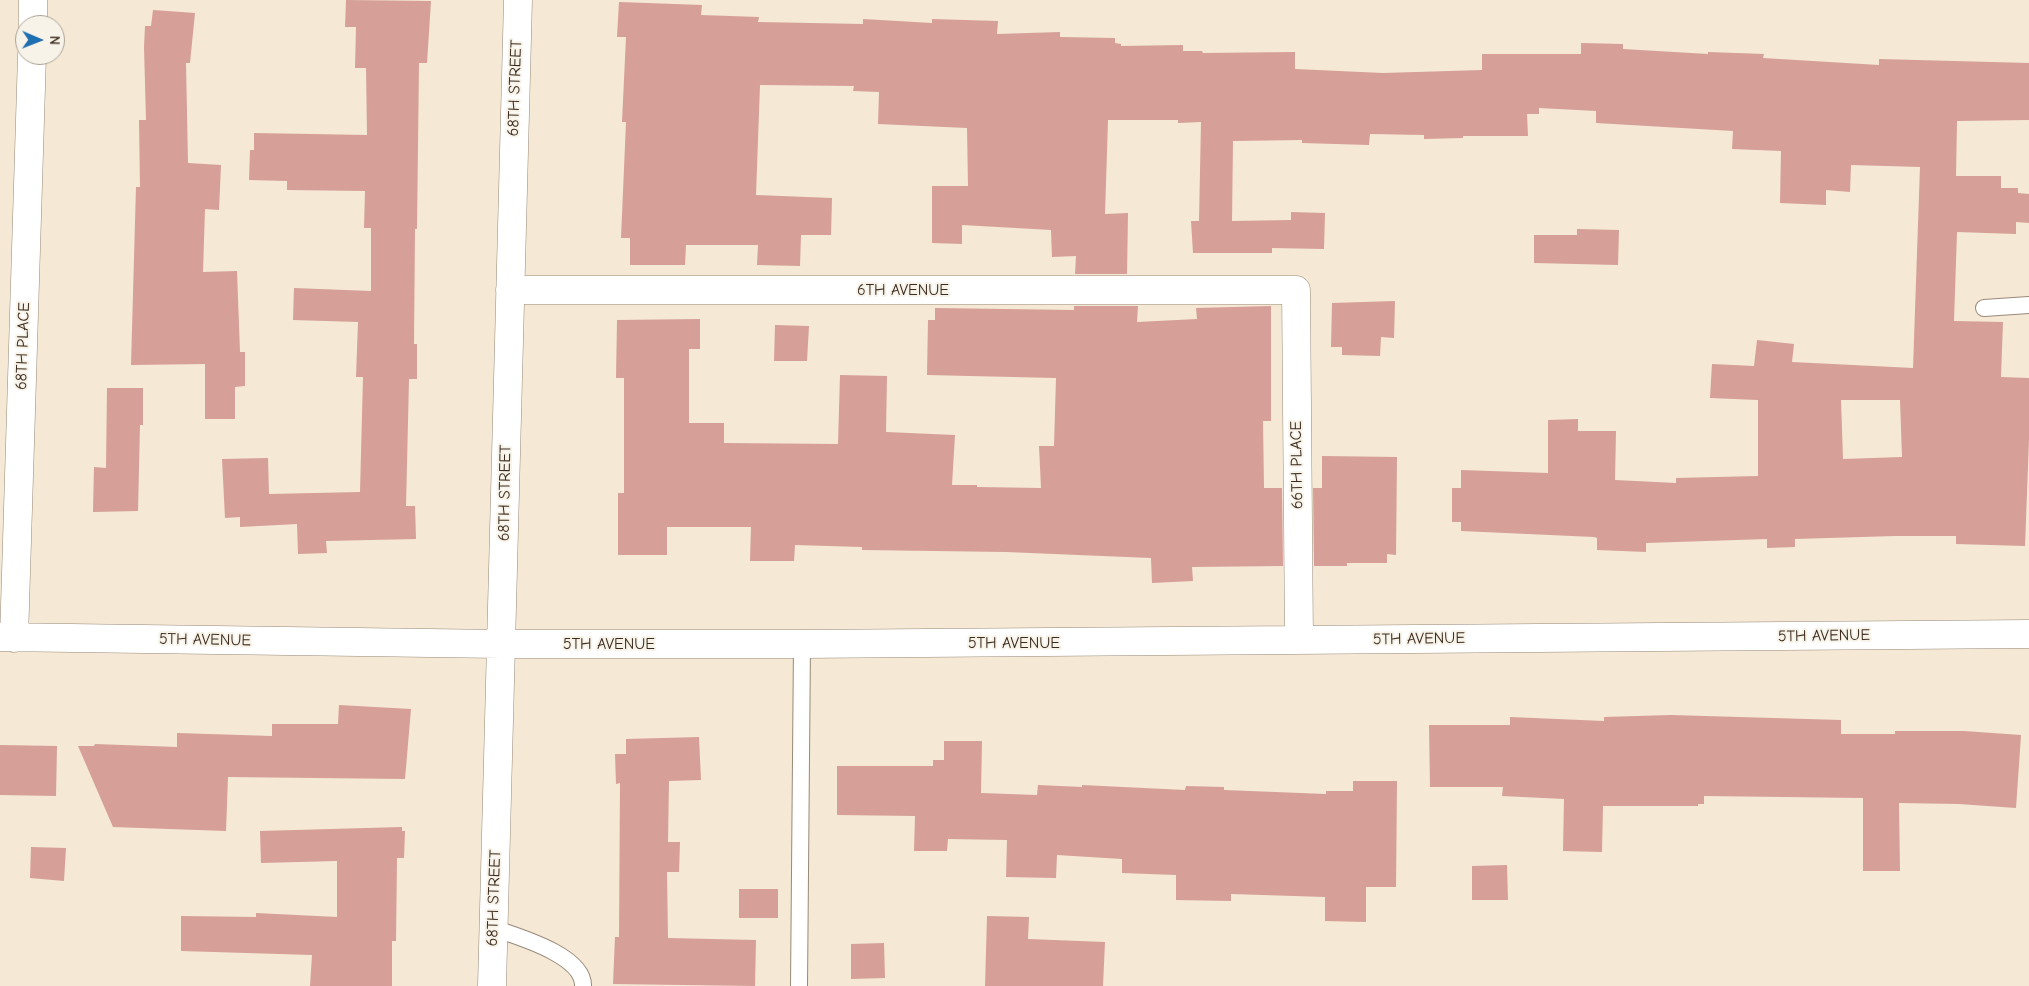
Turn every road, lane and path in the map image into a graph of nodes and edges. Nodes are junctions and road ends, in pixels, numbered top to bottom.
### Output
1 (34, 0) edge
2 (518, 0) edge
3 (33, 15) edge
4 (32, 65) edge
5 (510, 290) junction
6 (1296, 290) joint
7 (2029, 305) edge
8 (1984, 308) dead end
9 (2029, 634) edge
10 (7, 638) edge
11 (1299, 640) junction
12 (501, 644) junction
13 (802, 644) junction
14 (493, 928) junction
15 (492, 986) edge
16 (583, 986) edge
17 (799, 986) edge

1 - 3 street
2 - 5 street, 68TH STREET
4 - 10 street, 68TH PLACE
5 - 6 street, 6TH AVENUE
5 - 12 street, 68TH STREET
6 - 11 street, 66TH PLACE
7 - 8 lane
9 - 11 street, 5TH AVENUE
10 - 12 street, 5TH AVENUE
11 - 13 street, 5TH AVENUE
12 - 13 street, 5TH AVENUE
12 - 14 street, 68TH STREET
13 - 17 lane
14 - 15 street, 68TH STREET
14 - 16 lane

